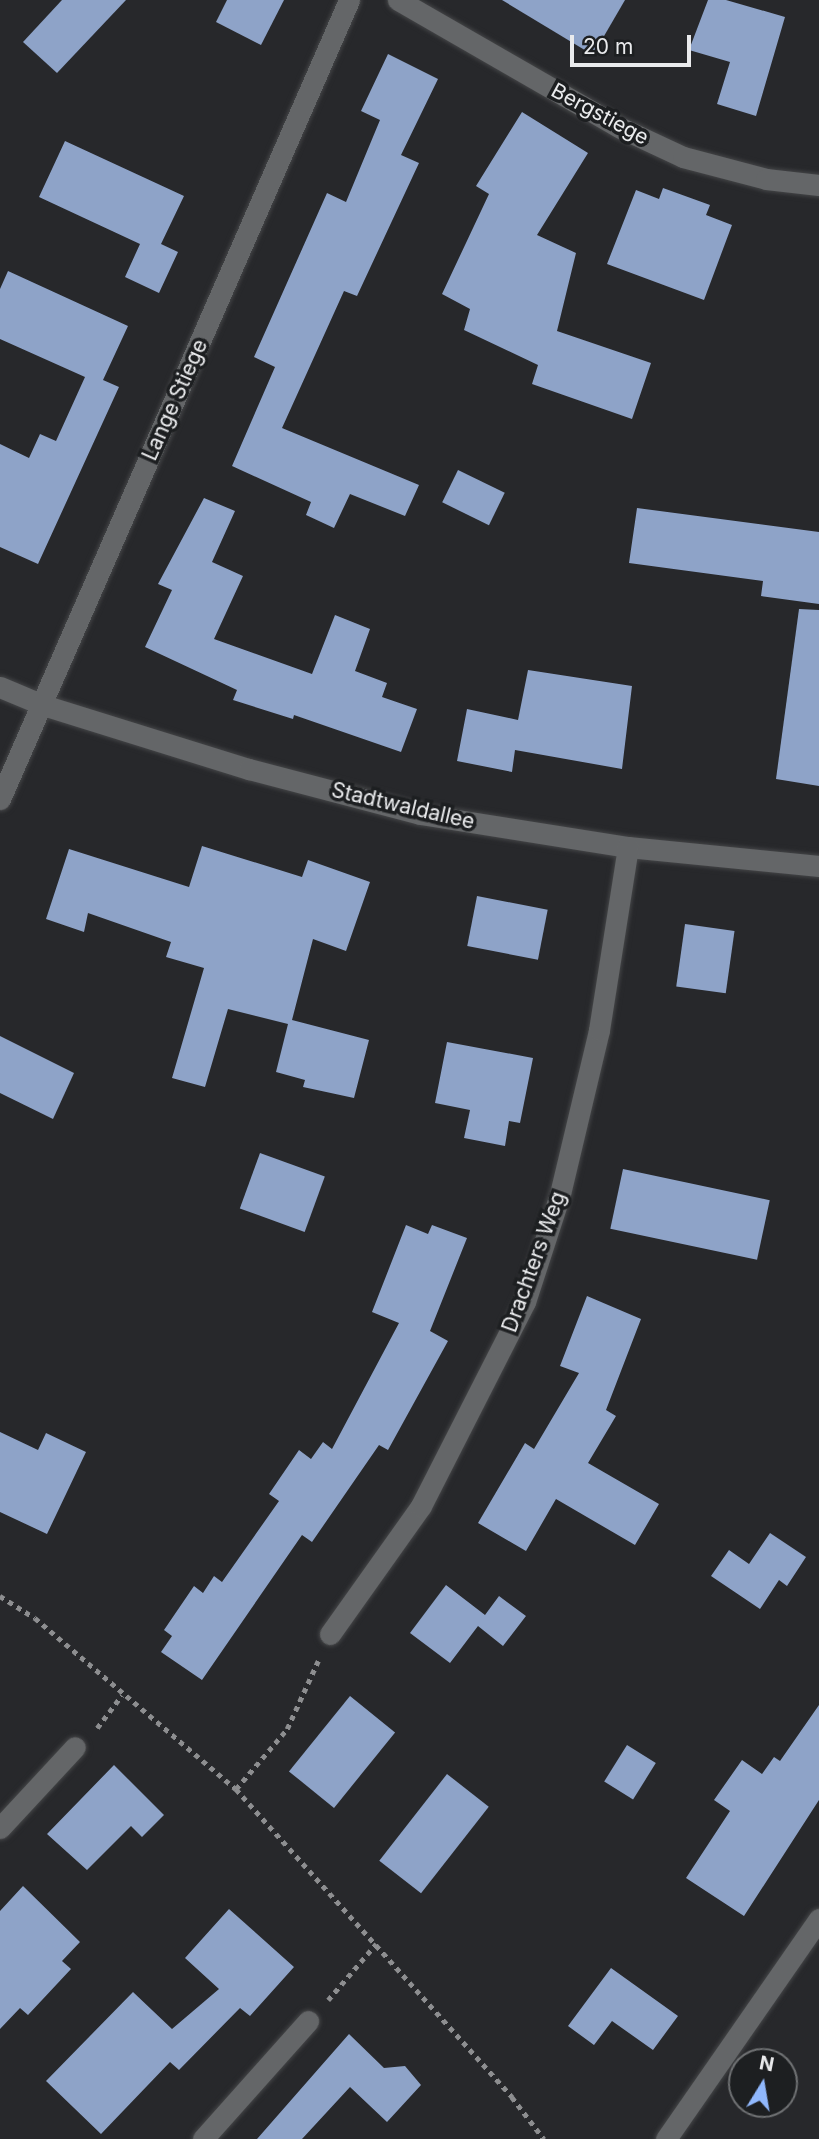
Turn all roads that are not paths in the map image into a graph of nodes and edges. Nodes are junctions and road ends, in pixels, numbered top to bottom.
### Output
1 (349, 0) edge
2 (398, 0) edge
3 (819, 185) edge
4 (0, 687) edge
5 (43, 705) junction
6 (0, 799) edge
7 (628, 847) junction
8 (819, 866) edge
9 (330, 1634) road end
10 (75, 1747) road end
11 (0, 1828) edge
12 (819, 1919) edge
13 (308, 2021) road end
14 (203, 2139) edge
15 (666, 2139) edge

1 - 5 street, Lange Stiege
2 - 3 street, Bergstiege
4 - 5 street, Stadtwaldallee
5 - 6 street, Lange Stiege
5 - 7 street, Stadtwaldallee
7 - 8 street, Stadtwaldallee
7 - 9 street, Drachters Weg
10 - 11 street
12 - 15 street
13 - 14 street

